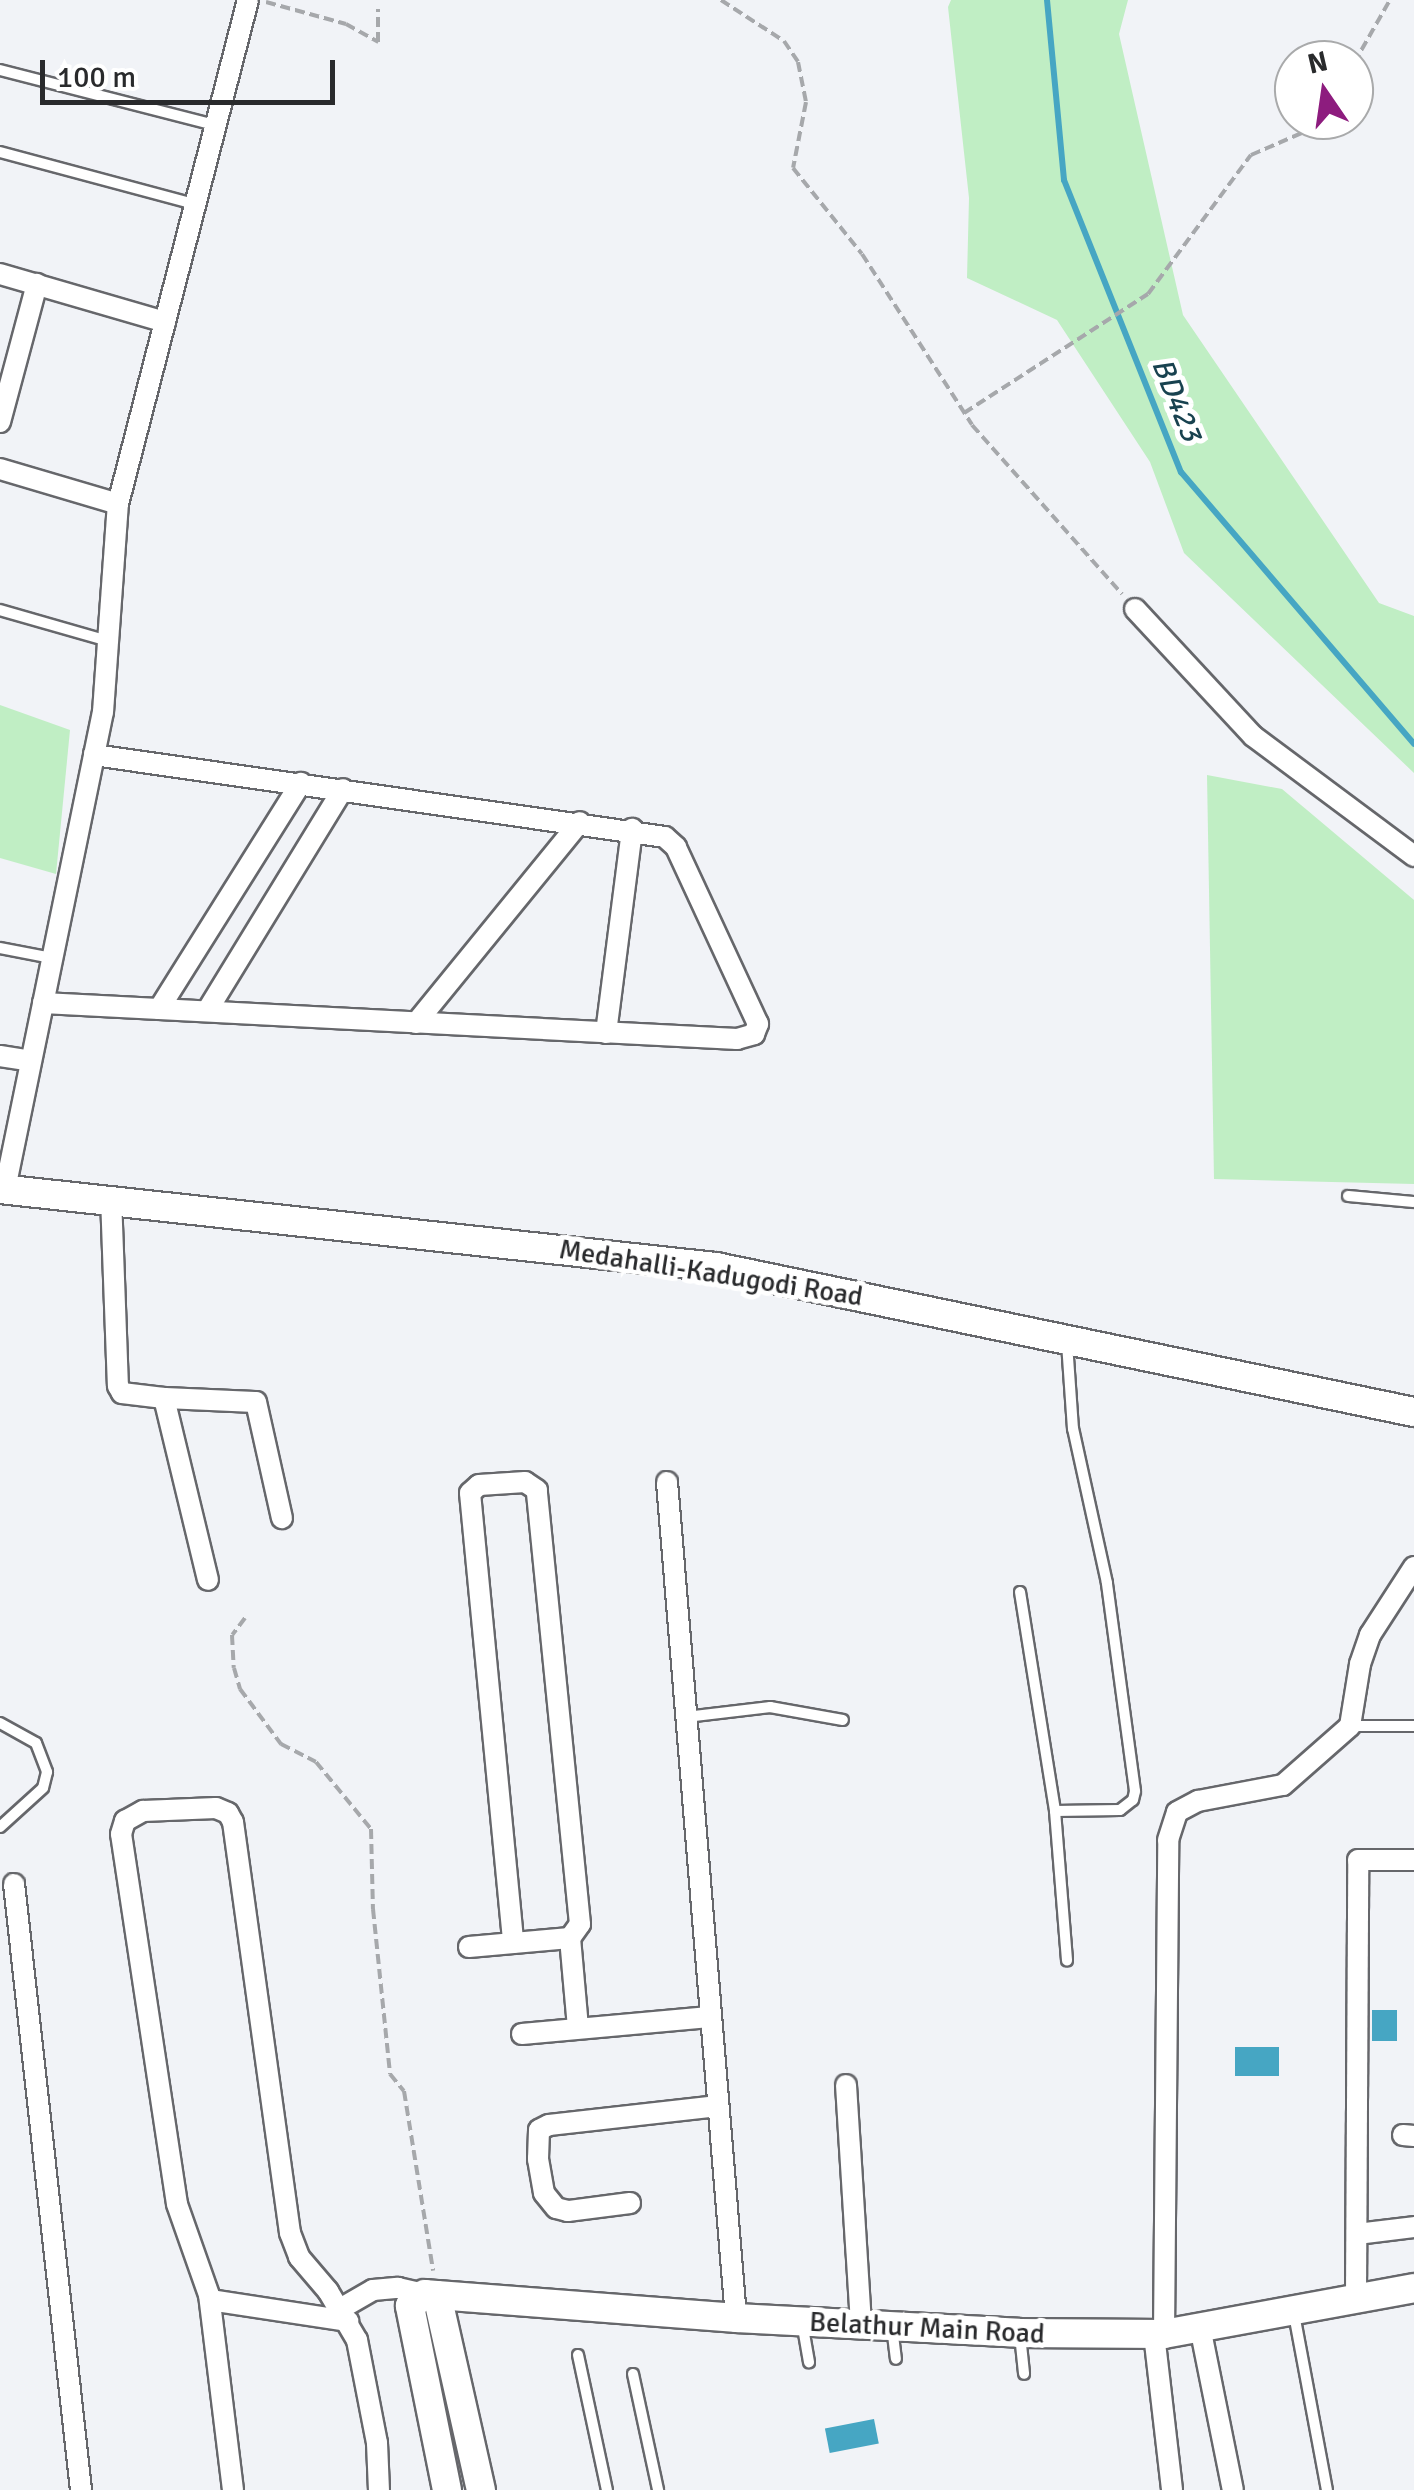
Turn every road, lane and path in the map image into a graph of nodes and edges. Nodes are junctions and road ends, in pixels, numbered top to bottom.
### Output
1 (248, 0) edge
2 (256, 0) edge
3 (721, 0) edge
4 (1390, 0) edge
5 (378, 9) dead end
6 (1367, 40) edge
7 (0, 70) edge
8 (214, 125) junction
9 (1285, 140) edge
10 (0, 152) edge
11 (194, 204) junction
12 (0, 274) edge
13 (36, 284) junction
14 (166, 322) junction
15 (964, 413) junction
16 (0, 422) edge
17 (0, 469) edge
18 (118, 504) junction
19 (1135, 609) joint
20 (0, 610) edge
21 (108, 641) junction
22 (94, 754) junction
23 (301, 783) junction
24 (343, 789) junction
25 (580, 822) junction
26 (632, 829) junction
27 (1414, 856) edge
28 (0, 948) edge
29 (52, 958) junction
30 (43, 1003) junction
31 (159, 1009) junction
32 (206, 1012) junction
33 (416, 1022) junction
34 (606, 1032) junction
35 (0, 1056) edge
36 (30, 1061) junction
37 (2, 1189) edge
38 (1348, 1196) dead end
39 (111, 1197) junction
40 (1414, 1202) edge
41 (1067, 1336) junction
42 (164, 1398) junction
43 (1414, 1412) edge
44 (666, 1482) dead end
45 (282, 1518) dead end
46 (1414, 1568) edge
47 (208, 1580) dead end
48 (1020, 1592) dead end
49 (245, 1618) dead end
50 (685, 1718) junction
51 (843, 1720) dead end
52 (0, 1723) edge
53 (1350, 1726) junction
54 (1414, 1726) edge
55 (1055, 1811) junction
56 (0, 1827) edge
57 (1414, 1860) edge
58 (14, 1884) dead end
59 (570, 1938) junction
60 (513, 1943) junction
61 (470, 1947) dead end
62 (1067, 1961) dead end
63 (709, 2017) junction
64 (578, 2028) junction
65 (522, 2034) dead end
66 (846, 2085) dead end
67 (718, 2106) junction
68 (630, 2203) dead end
69 (1414, 2227) edge
70 (1357, 2234) junction
71 (1414, 2288) edge
72 (431, 2295) junction
73 (1356, 2298) junction
74 (210, 2300) junction
75 (1293, 2308) junction
76 (344, 2315) junction
77 (736, 2318) junction
78 (802, 2322) junction
79 (861, 2324) junction
80 (892, 2326) junction
81 (1200, 2326) junction
82 (1019, 2333) junction
83 (1159, 2334) junction
84 (578, 2355) dead end
85 (896, 2359) dead end
86 (810, 2362) dead end
87 (632, 2374) dead end
88 (1024, 2374) dead end
89 (82, 2490) edge
90 (233, 2490) edge
91 (379, 2490) edge
92 (447, 2490) edge
93 (481, 2490) edge
94 (607, 2490) edge
95 (658, 2490) edge
96 (1172, 2490) edge
97 (1233, 2490) edge
98 (1327, 2490) edge

1 - 8 street
2 - 5 path
3 - 15 path
4 - 6 path
7 - 8 lane
8 - 11 street
9 - 15 path
10 - 11 lane
11 - 14 street
12 - 13 street
13 - 14 street
13 - 16 street
14 - 18 street
15 - 19 path
17 - 18 street
18 - 21 street
19 - 27 street
20 - 21 lane
21 - 22 street
22 - 23 street
22 - 29 street
23 - 24 street
23 - 31 street
24 - 25 street
24 - 32 street
25 - 26 street
25 - 33 street
26 - 34 street
26 - 34 street
28 - 29 lane
29 - 30 street
30 - 31 street
30 - 36 street
31 - 32 street
32 - 33 street
33 - 34 street
35 - 36 street
36 - 37 street
37 - 39 street, Medahalli-Kadugodi Road
38 - 40 lane
39 - 41 street, Medahalli-Kadugodi Road
39 - 42 street
41 - 43 street, Medahalli-Kadugodi Road
41 - 55 lane
42 - 45 street
42 - 47 street
44 - 50 street
46 - 53 street
48 - 55 lane
49 - 72 path
50 - 51 lane
50 - 63 street
52 - 56 lane
53 - 54 lane
53 - 83 street
55 - 62 lane
57 - 70 street
58 - 89 street
59 - 60 street
59 - 60 street
59 - 64 street
60 - 61 street
63 - 64 street
63 - 67 street
64 - 65 street
66 - 79 street
67 - 68 street
67 - 77 street
69 - 70 street
70 - 73 street
71 - 73 street, Belathur Main Road
72 - 76 street
72 - 77 street, Belathur Main Road
72 - 92 street
72 - 93 street
73 - 75 street, Belathur Main Road
74 - 76 street
74 - 76 street
74 - 90 street
75 - 81 street, Belathur Main Road
75 - 98 lane
76 - 91 street
77 - 78 street, Belathur Main Road
78 - 79 street, Belathur Main Road
78 - 86 lane
79 - 80 street, Belathur Main Road
80 - 82 street, Belathur Main Road
80 - 85 lane
81 - 83 street, Belathur Main Road
81 - 97 street
82 - 83 street, Belathur Main Road
82 - 88 lane
83 - 96 street
84 - 94 lane
87 - 95 lane

